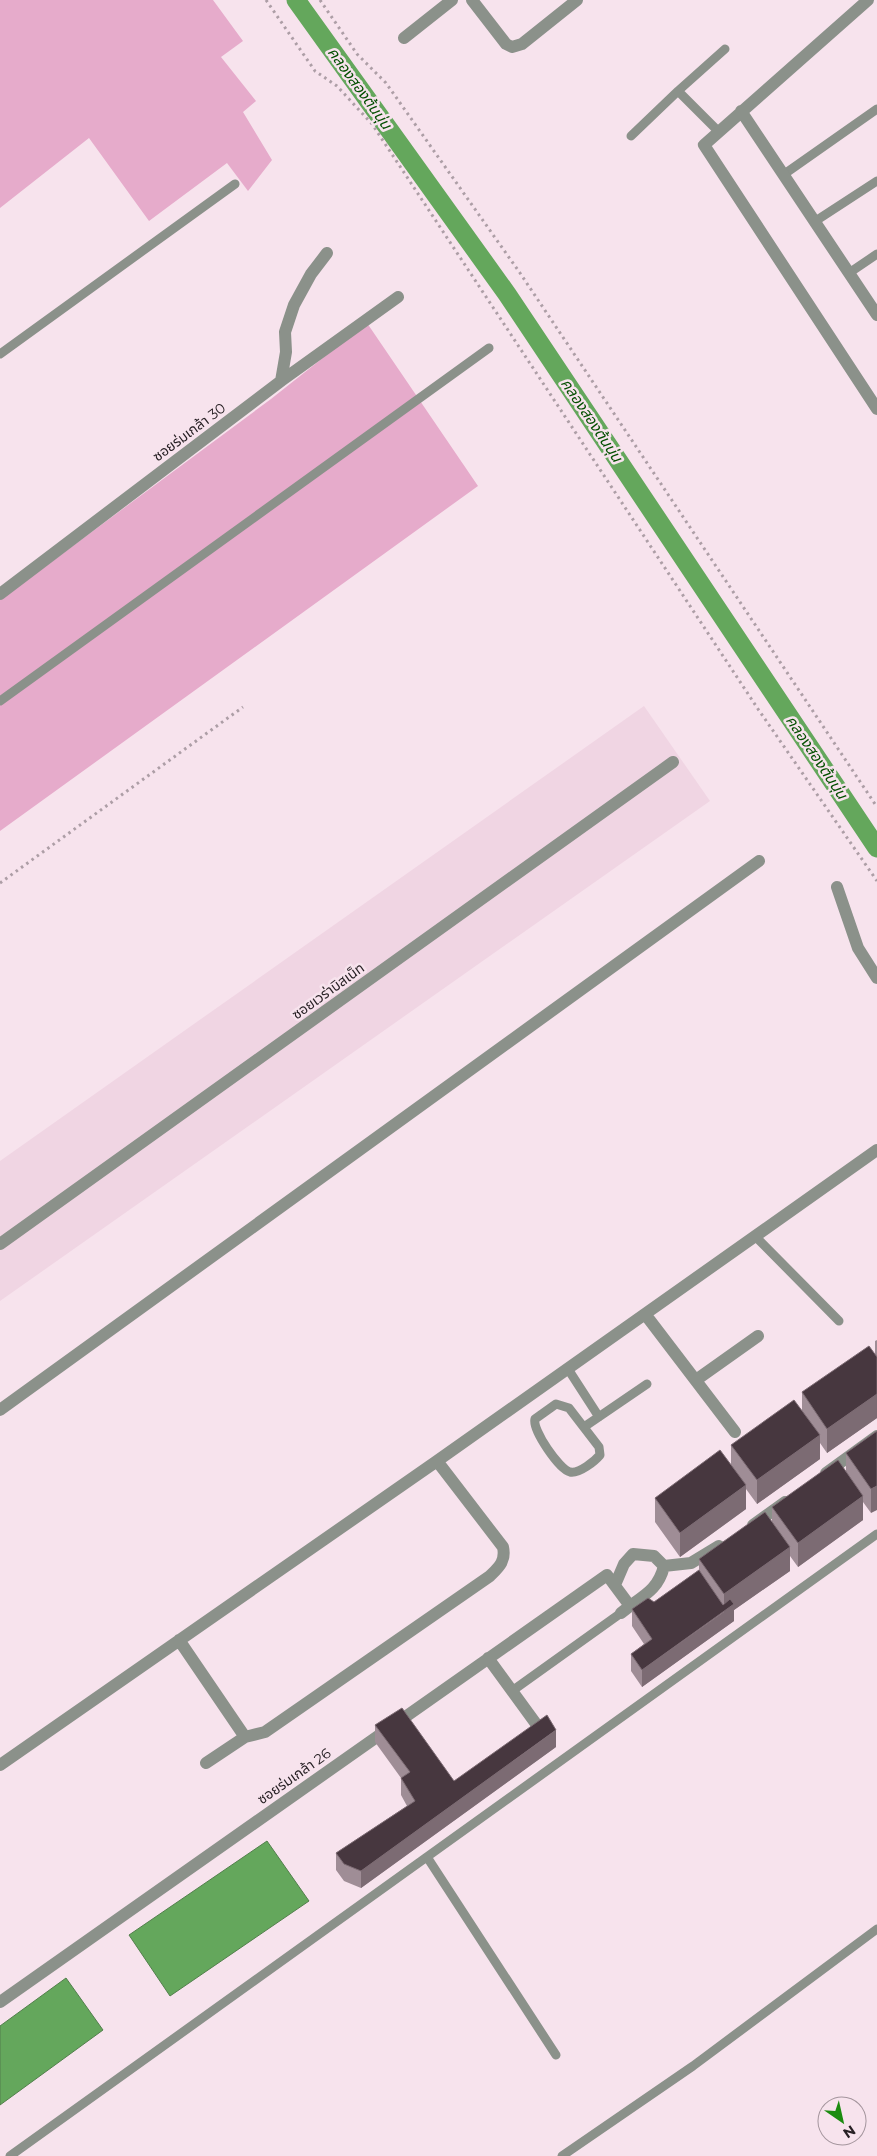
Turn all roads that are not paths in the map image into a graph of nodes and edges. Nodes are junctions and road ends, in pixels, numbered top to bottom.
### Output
1 (452, 0) edge
2 (472, 0) edge
3 (577, 0) edge
4 (868, 0) edge
5 (404, 38) dead end
6 (725, 49) dead end
7 (678, 91) junction
8 (877, 109) edge
9 (741, 111) junction
10 (718, 131) junction
11 (631, 136) dead end
12 (783, 175) junction
13 (877, 181) edge
14 (235, 184) dead end
15 (814, 222) junction
16 (327, 253) dead end
17 (877, 254) edge
18 (849, 273) junction
19 (398, 297) dead end
20 (877, 316) edge
21 (490, 348) dead end
22 (0, 354) edge
23 (281, 381) junction
24 (877, 409) edge
25 (0, 594) edge
26 (0, 702) edge
27 (672, 762) dead end
28 (759, 861) dead end
29 (837, 887) dead end
30 (877, 978) edge
31 (877, 1150) edge
32 (755, 1236) junction
33 (0, 1244) edge
34 (646, 1314) junction
35 (839, 1321) dead end
36 (758, 1336) dead end
37 (568, 1369) junction
38 (696, 1380) junction
39 (647, 1384) dead end
40 (0, 1410) edge
41 (599, 1418) junction
42 (584, 1428) junction
43 (735, 1432) dead end
44 (877, 1436) edge
45 (437, 1461) junction
46 (815, 1481) edge
47 (799, 1492) edge
48 (744, 1531) edge
49 (877, 1534) edge
50 (729, 1540) edge
51 (664, 1566) junction
52 (611, 1580) junction
53 (625, 1610) junction
54 (179, 1640) junction
55 (488, 1658) junction
56 (512, 1691) junction
57 (542, 1732) edge
58 (245, 1737) junction
59 (206, 1763) dead end
60 (0, 1765) edge
61 (427, 1857) junction
62 (877, 1929) edge
63 (0, 2002) edge
64 (556, 2054) dead end
65 (10, 2156) edge
66 (562, 2156) edge

1 - 5 street
2 - 3 street
4 - 9 street
6 - 7 lane
7 - 10 lane
7 - 11 lane
8 - 12 lane
9 - 10 street
9 - 12 street
10 - 24 street
12 - 15 street
13 - 15 lane
14 - 22 lane
15 - 18 street
16 - 23 street
17 - 18 lane
18 - 20 street
19 - 23 street, ซอยร่มเกล้า 30
21 - 26 lane
23 - 25 street, ซอยร่มเกล้า 30
27 - 33 street, ซอยเวร่าบิสเน็ท
28 - 40 street
29 - 30 street
31 - 32 street
32 - 34 street
32 - 35 lane
34 - 37 street
34 - 38 street
36 - 38 street
37 - 41 lane
37 - 45 street
38 - 43 street
39 - 41 lane
41 - 42 lane
42 - 42 lane
44 - 46 street
45 - 54 street
45 - 58 street
47 - 48 street
49 - 61 lane
50 - 51 street
51 - 52 street
51 - 53 street
52 - 53 street
52 - 55 street, ซอยร่มเกล้า 26
53 - 56 lane
54 - 58 street
54 - 60 street
55 - 56 street
55 - 63 street, ซอยร่มเกล้า 26
56 - 57 street
58 - 59 street
61 - 64 lane
61 - 65 lane
62 - 66 lane

